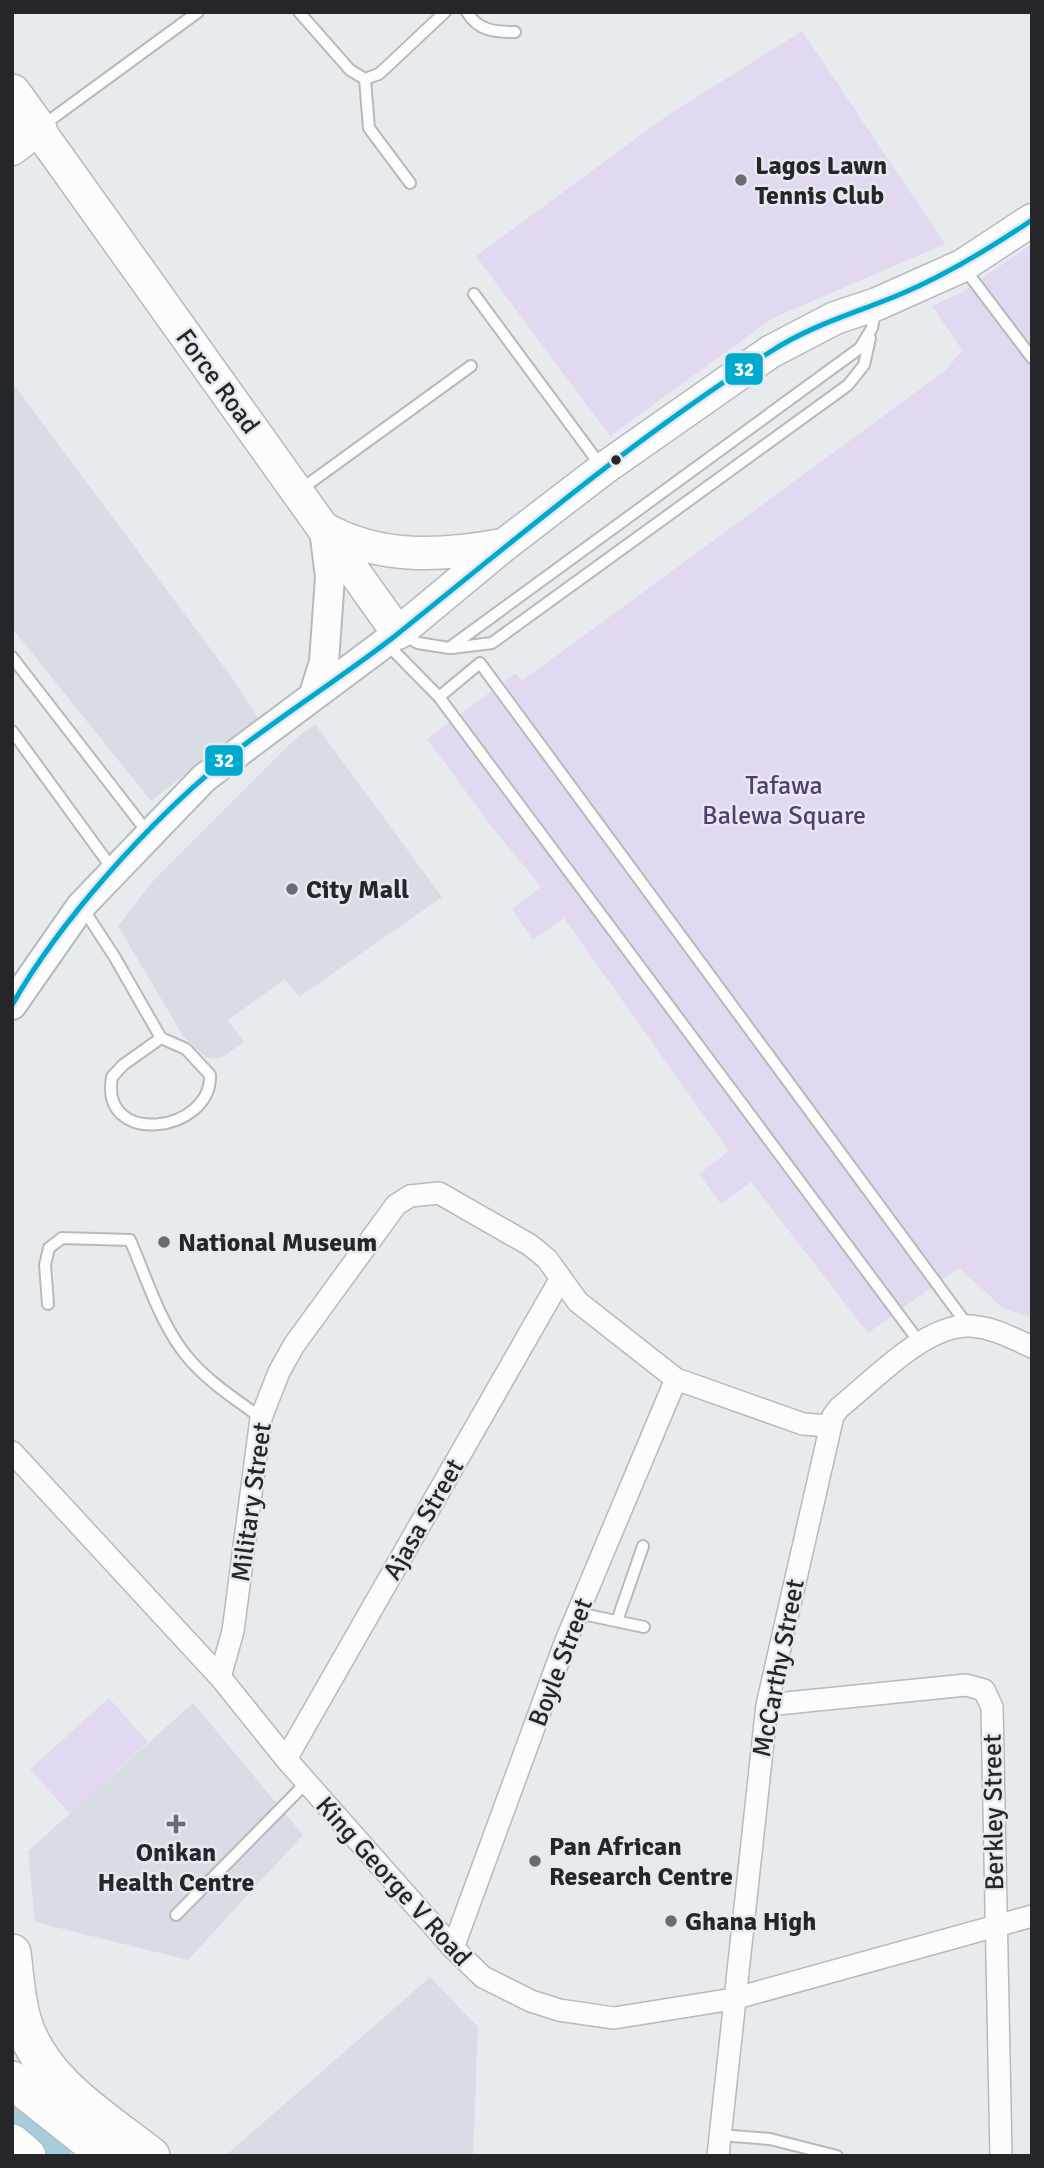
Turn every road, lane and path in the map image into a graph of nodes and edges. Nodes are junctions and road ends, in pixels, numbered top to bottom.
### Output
1 (198, 12) edge
2 (299, 12) edge
3 (445, 12) edge
4 (467, 12) edge
5 (515, 32) dead end
6 (365, 79) junction
7 (12, 93) edge
8 (25, 139) edge
9 (410, 183) dead end
10 (1032, 220) edge
11 (962, 266) junction
12 (474, 294) dead end
13 (875, 316) junction
14 (1032, 358) edge
15 (471, 366) dead end
16 (603, 469) junction
17 (298, 492) junction
18 (324, 529) junction
19 (504, 545) junction
20 (392, 638) junction
21 (449, 648) junction
22 (12, 657) edge
23 (314, 694) junction
24 (439, 697) junction
25 (12, 731) edge
26 (148, 833) junction
27 (114, 871) junction
28 (81, 906) junction
29 (12, 1005) edge
30 (162, 1038) junction
31 (561, 1278) junction
32 (48, 1304) dead end
33 (968, 1326) junction
34 (920, 1343) junction
35 (1032, 1347) edge
36 (676, 1379) junction
37 (261, 1418) junction
38 (830, 1426) junction
39 (12, 1452) edge
40 (643, 1546) dead end
41 (578, 1613) junction
42 (617, 1621) junction
43 (644, 1627) dead end
44 (219, 1677) junction
45 (766, 1705) junction
46 (286, 1759) junction
47 (306, 1783) junction
48 (176, 1915) dead end
49 (1032, 1916) edge
50 (994, 1926) junction
51 (453, 1948) junction
52 (12, 1953) edge
53 (733, 2000) junction
54 (12, 2080) edge
55 (12, 2143) edge
56 (719, 2145) edge
57 (27, 2156) edge
58 (108, 2156) edge
59 (151, 2156) edge
60 (837, 2156) edge
61 (1001, 2156) edge

1 - 8 lane
2 - 6 lane
3 - 6 lane
4 - 5 lane
6 - 9 lane
7 - 8 highway
8 - 17 main road, Force Road
10 - 11 main road
11 - 13 main road
11 - 14 lane
12 - 16 lane
13 - 16 main road
13 - 21 lane
13 - 21 lane
15 - 17 lane
16 - 19 main road
17 - 18 main road, Force Road
18 - 19 main road
18 - 20 main road, Force Road
18 - 23 main road
19 - 20 main road
20 - 21 lane
20 - 23 main road
20 - 24 lane
22 - 26 lane
23 - 26 main road
24 - 33 lane
24 - 34 lane
25 - 27 lane
26 - 27 main road
27 - 28 main road
28 - 29 main road
28 - 30 lane
30 - 30 lane
31 - 36 street, Military Street
31 - 37 street, Military Street
31 - 46 street, Ajasa Street
32 - 37 lane
33 - 34 street, McCarthy Street
33 - 35 street, McCarthy Street
34 - 38 street, McCarthy Street
36 - 38 street, Military Street
36 - 41 street, Boyle Street
37 - 44 street, Military Street
38 - 45 street, McCarthy Street
39 - 44 street, King George V Road
40 - 42 lane
41 - 42 lane
41 - 51 street, Boyle Street
42 - 43 lane
44 - 46 street, King George V Road
45 - 50 street, Berkley Street
45 - 53 street, McCarthy Street
46 - 47 street, King George V Road
47 - 48 lane
47 - 51 street, King George V Road
49 - 50 street, King George V Road
50 - 53 street, King George V Road
50 - 61 street, Berkley Street
51 - 53 street, King George V Road
52 - 59 highway
53 - 56 street, McCarthy Street
54 - 58 highway
55 - 57 highway
56 - 60 lane

